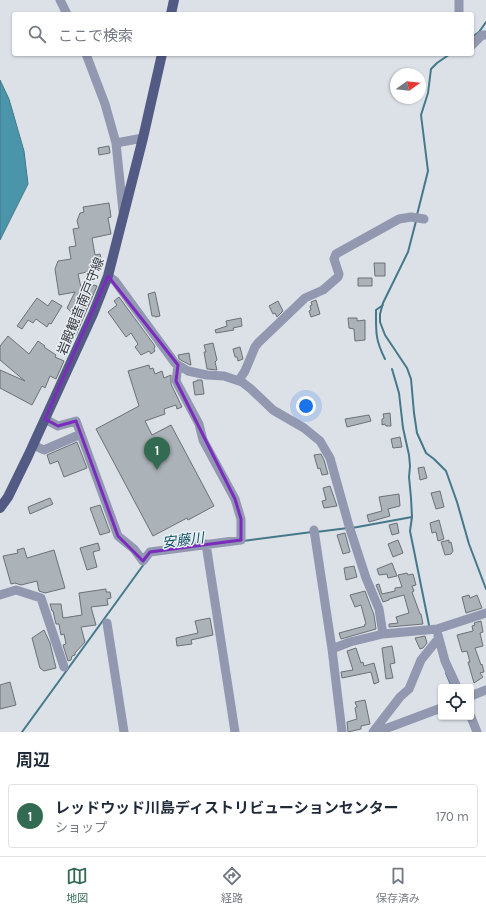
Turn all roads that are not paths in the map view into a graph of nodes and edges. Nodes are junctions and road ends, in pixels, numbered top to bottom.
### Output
1 (60, 0) edge
2 (174, 0) edge
3 (459, 0) edge
4 (66, 12) edge
5 (171, 12) edge
6 (459, 12) edge
7 (486, 35) edge
8 (474, 42) edge
9 (87, 56) edge
10 (162, 56) edge
11 (143, 138) junction
12 (116, 143) junction
13 (124, 217) junction
14 (419, 218) dead end
15 (108, 276) junction
16 (178, 365) junction
17 (238, 380) junction
18 (45, 419) junction
19 (81, 434) junction
20 (33, 445) junction
21 (0, 508) edge
22 (314, 530) dead end
23 (206, 544) junction
24 (0, 595) edge
25 (486, 613) edge
26 (107, 623) dead end
27 (437, 629) junction
28 (383, 634) junction
29 (438, 639) junction
30 (332, 649) junction
31 (64, 667) dead end
32 (456, 684) edge
33 (486, 690) edge
34 (474, 695) edge
35 (438, 709) edge
36 (472, 720) edge
37 (124, 732) edge
38 (235, 732) edge
39 (342, 732) edge
40 (373, 732) edge
41 (378, 732) edge
42 (477, 732) edge

1 - 4 street
2 - 5 main road
3 - 6 street
7 - 8 street
9 - 12 street
10 - 11 main road, 岩殿観音南戸守線
11 - 12 street
11 - 13 main road, 岩殿観音南戸守線
12 - 13 street
13 - 15 main road, 岩殿観音南戸守線
14 - 17 street
15 - 16 street
15 - 18 main road, 岩殿観音南戸守線
16 - 17 street
16 - 23 street
17 - 28 street
18 - 19 street
18 - 20 main road, 岩殿観音南戸守線
19 - 20 street
19 - 23 street
20 - 21 main road, 岩殿観音南戸守線
22 - 30 street
23 - 38 street
24 - 31 street
25 - 27 street
26 - 37 street
27 - 28 street
27 - 29 street
28 - 30 street
29 - 32 street
29 - 40 street
30 - 39 street
33 - 34 street
35 - 41 street
36 - 42 street

